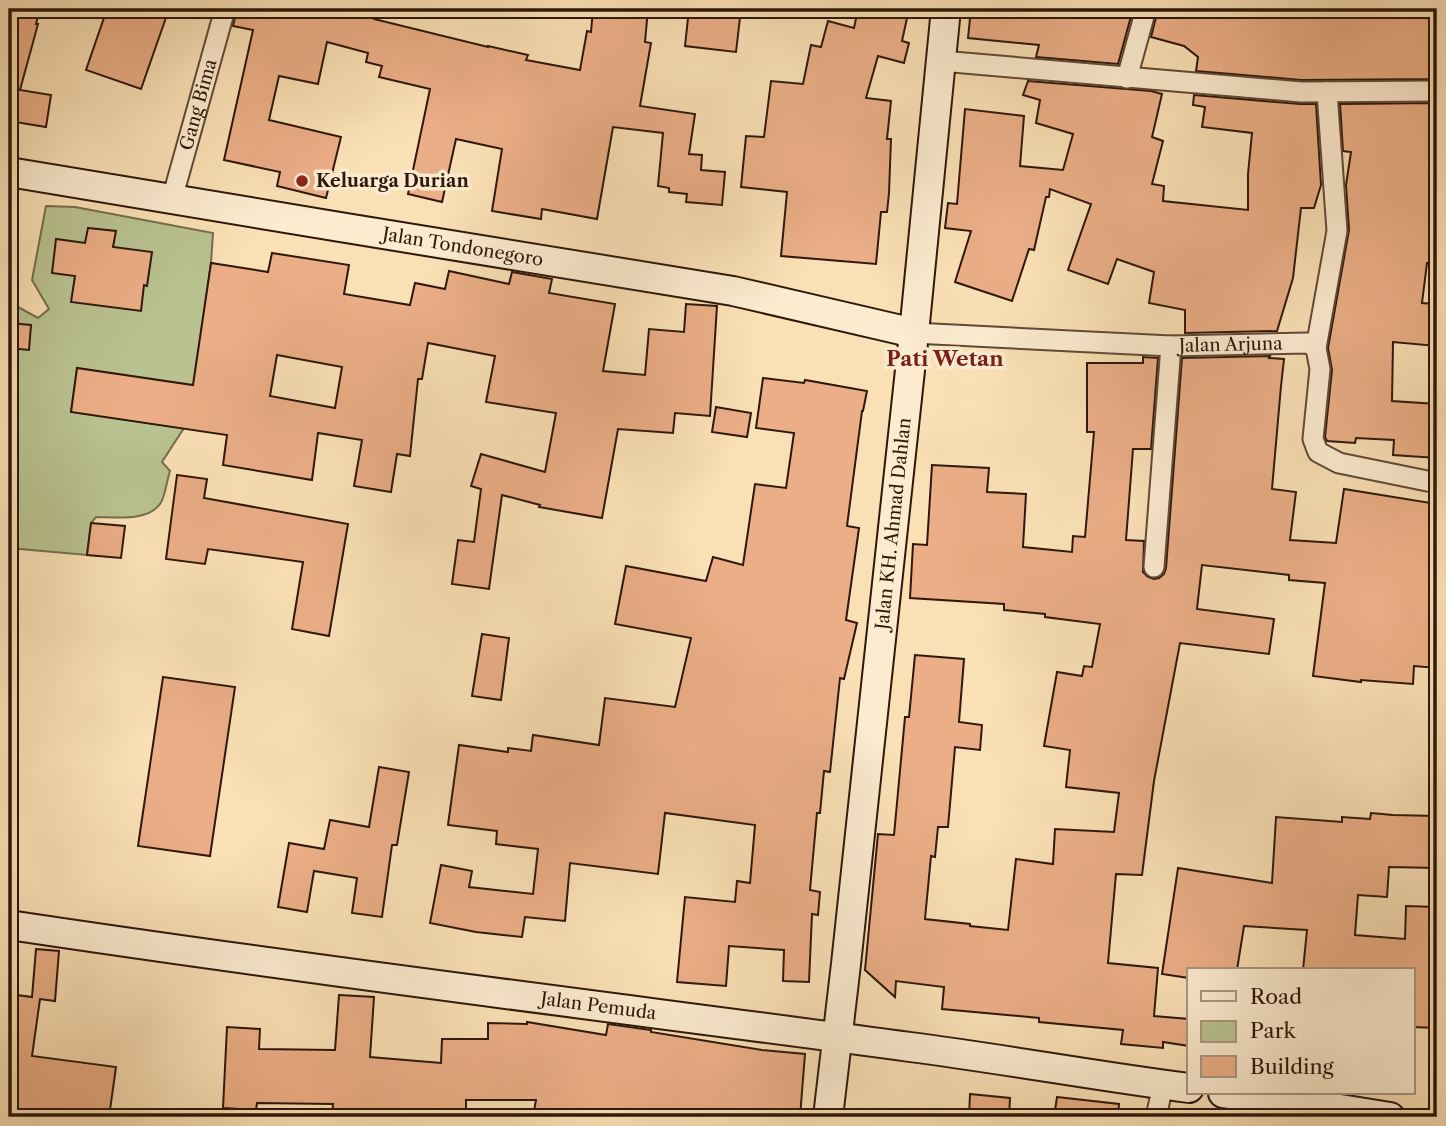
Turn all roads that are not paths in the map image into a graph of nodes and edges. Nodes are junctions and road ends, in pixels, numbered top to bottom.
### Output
1 (225, 9) edge
2 (946, 9) edge
3 (1146, 9) edge
4 (941, 61) junction
5 (1127, 78) junction
6 (1437, 91) edge
7 (1327, 92) junction
8 (9, 172) edge
9 (172, 199) junction
10 (914, 333) junction
11 (1171, 345) junction
12 (1316, 348) junction
13 (1437, 483) edge
14 (1154, 567) dead end
15 (9, 925) edge
16 (837, 1038) junction
17 (1176, 1087) edge
18 (1231, 1094) edge
19 (828, 1117) edge
20 (1156, 1117) edge
21 (1390, 1117) edge

1 - 9 street, Gang Bima
2 - 4 street, Jalan KH. Ahmad Dahlan
3 - 5 street
4 - 5 street
4 - 10 street, Jalan KH. Ahmad Dahlan
5 - 7 street
6 - 7 street
7 - 12 street
8 - 9 street, Jalan Tondonegoro
9 - 10 street, Jalan Tondonegoro
10 - 11 street, Jalan Arjuna
10 - 16 street, Jalan KH. Ahmad Dahlan
11 - 12 street, Jalan Arjuna
11 - 14 street
12 - 13 street
15 - 16 street, Jalan Pemuda
16 - 17 street, Jalan Pemuda
16 - 19 street, Jalan KH. Ahmad Dahlan
17 - 20 street
18 - 21 street

